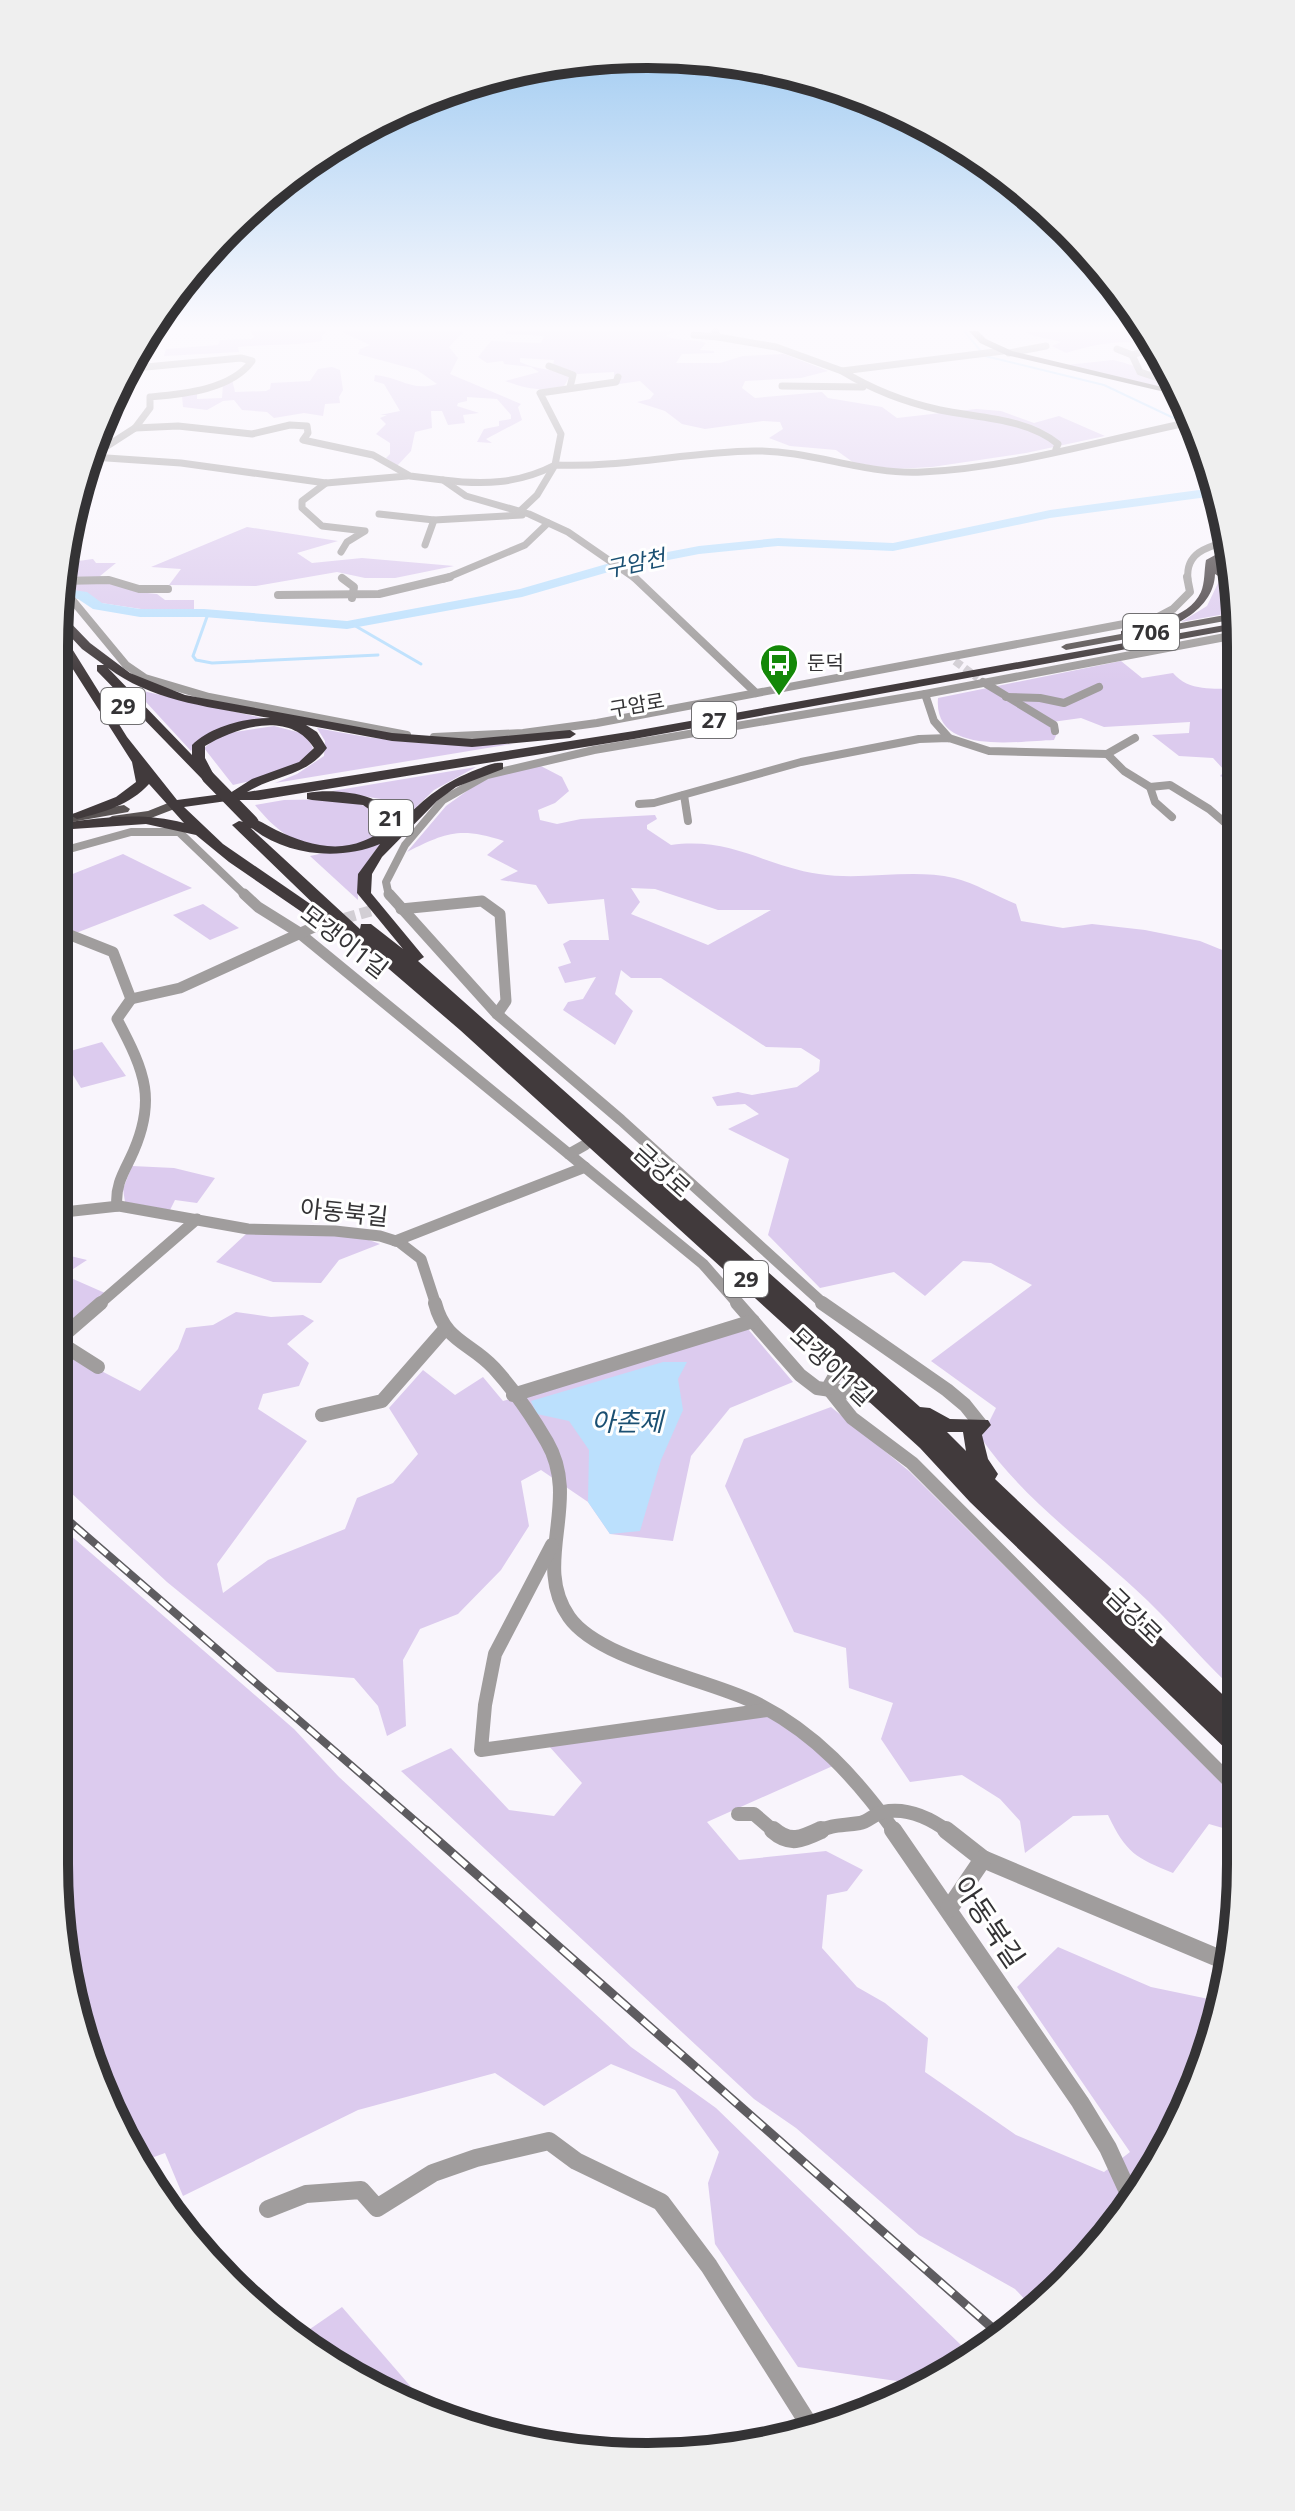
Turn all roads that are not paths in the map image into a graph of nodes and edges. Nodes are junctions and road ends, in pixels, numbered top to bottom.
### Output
1 (344, 448) edge
2 (558, 448) edge
3 (1060, 448) edge
4 (1056, 449) joint
5 (100, 459) edge
6 (555, 465) junction
7 (410, 476) junction
8 (443, 480) junction
9 (326, 483) junction
10 (519, 512) junction
11 (379, 514) dead end
12 (529, 514) junction
13 (434, 520) junction
14 (548, 523) junction
15 (1218, 544) edge
16 (425, 545) dead end
17 (341, 552) dead end
18 (1220, 557) edge
19 (342, 578) dead end
20 (72, 583) edge
21 (168, 589) dead end
22 (71, 595) edge
23 (278, 595) dead end
24 (352, 598) junction
25 (1226, 618) edge
26 (1226, 627) edge
27 (68, 632) edge
28 (68, 635) edge
29 (1227, 637) edge
30 (1066, 647) junction
31 (68, 653) edge
32 (981, 681) junction
33 (1099, 687) dead end
34 (756, 693) junction
35 (925, 694) junction
36 (1006, 697) junction
37 (629, 731) junction
38 (1055, 731) dead end
39 (949, 738) junction
40 (1135, 738) dead end
41 (133, 754) junction
42 (1107, 754) junction
43 (201, 779) junction
44 (1150, 787) junction
45 (684, 795) junction
46 (234, 796) junction
47 (639, 804) dead end
48 (173, 805) junction
49 (1172, 817) dead end
50 (68, 820) edge
51 (688, 821) dead end
52 (68, 823) edge
53 (68, 823) edge
54 (245, 823) junction
55 (1227, 824) edge
56 (205, 836) junction
57 (70, 848) edge
58 (399, 906) junction
59 (381, 908) tunnel mouth
60 (314, 927) tunnel mouth
61 (298, 932) junction
62 (68, 934) edge
63 (428, 977) junction
64 (131, 999) junction
65 (497, 1014) junction
66 (466, 1027) junction
67 (585, 1145) dead end
68 (569, 1154) junction
69 (585, 1167) junction
70 (117, 1206) junction
71 (68, 1212) edge
72 (197, 1219) junction
73 (395, 1241) junction
74 (753, 1321) junction
75 (445, 1329) junction
76 (68, 1331) edge
77 (68, 1348) edge
78 (828, 1354) junction
79 (98, 1367) dead end
80 (828, 1388) junction
81 (513, 1395) junction
82 (875, 1396) junction
83 (897, 1396) junction
84 (322, 1415) dead end
85 (981, 1425) junction
86 (1005, 1499) junction
87 (553, 1542) junction
88 (1195, 1709) junction
89 (767, 1710) junction
90 (1227, 1711) edge
91 (1227, 1737) edge
92 (1227, 1745) edge
93 (1227, 1779) edge
94 (880, 1812) junction
95 (738, 1814) dead end
96 (983, 1859) junction
97 (949, 1909) junction
98 (1219, 1958) edge
99 (1126, 2189) edge
100 (268, 2209) dead end
101 (806, 2420) edge

1 - 7 street
2 - 6 street
3 - 4 street
4 - 6 street
5 - 9 street
6 - 8 street
6 - 10 street
7 - 8 street
7 - 9 street
8 - 10 street
9 - 17 street
10 - 12 street
11 - 13 street
12 - 13 street
12 - 14 street
13 - 16 street
14 - 24 street
14 - 34 street
15 - 34 street
18 - 30 highway, 27
19 - 24 street
20 - 21 street
22 - 34 street
23 - 24 street
25 - 30 main road, 구암로 / 706
26 - 37 highway, 구암로 / 27
27 - 37 highway
28 - 43 highway, 금강로 / 29
29 - 32 street
30 - 37 highway, 구암로 / 27
31 - 41 highway
32 - 35 street
32 - 36 street
33 - 36 street
35 - 39 street
35 - 58 street
36 - 38 street
37 - 46 highway, 구암로 / 27
37 - 63 highway
39 - 42 street
39 - 45 street
40 - 42 street
41 - 48 highway
41 - 50 highway
42 - 44 street
43 - 46 highway
43 - 54 highway, 금강로 / 29
44 - 49 street
44 - 55 street
45 - 47 street
45 - 51 street
46 - 48 highway, 구암로 / 21
46 - 54 highway, 21
48 - 52 main road, 구암로 / 21
48 - 56 highway
53 - 56 highway
54 - 63 highway, 금강로 / 29
54 - 66 highway, 금강로 / 29
56 - 66 highway
57 - 61 street, 모갱이1길
58 - 59 street
58 - 65 street
58 - 65 street
60 - 61 street
61 - 64 street
61 - 68 street, 모갱이1길
62 - 64 street
63 - 83 highway, 금강로 / 29
64 - 70 street
65 - 85 street
66 - 78 highway, 금강로 / 29
67 - 68 street
68 - 69 street, 모갱이1길
69 - 73 street
69 - 74 street, 모갱이1길
70 - 71 street, 아동북길
70 - 72 street, 아동북길
72 - 73 street, 아동북길
72 - 76 street
73 - 75 street, 아동북길
74 - 80 street, 모갱이1길
74 - 81 street
75 - 81 street, 아동북길
75 - 84 street
77 - 79 street
78 - 80 street
78 - 82 highway, 금강로 / 29
80 - 82 street
80 - 93 street, 모갱이1길
81 - 87 street, 아동북길
82 - 88 highway, 금강로 / 29
83 - 85 highway
83 - 86 highway, 금강로 / 29
85 - 86 highway
86 - 90 highway, 금강로 / 29
87 - 89 street, 아동북길
87 - 89 street, 아동북길
88 - 91 highway, 금강로 / 29
88 - 92 highway
89 - 94 street, 아동북길
94 - 95 street
94 - 96 street
94 - 97 street, 아동북길
96 - 97 street
96 - 98 street
97 - 99 street, 아동북길
100 - 101 street

